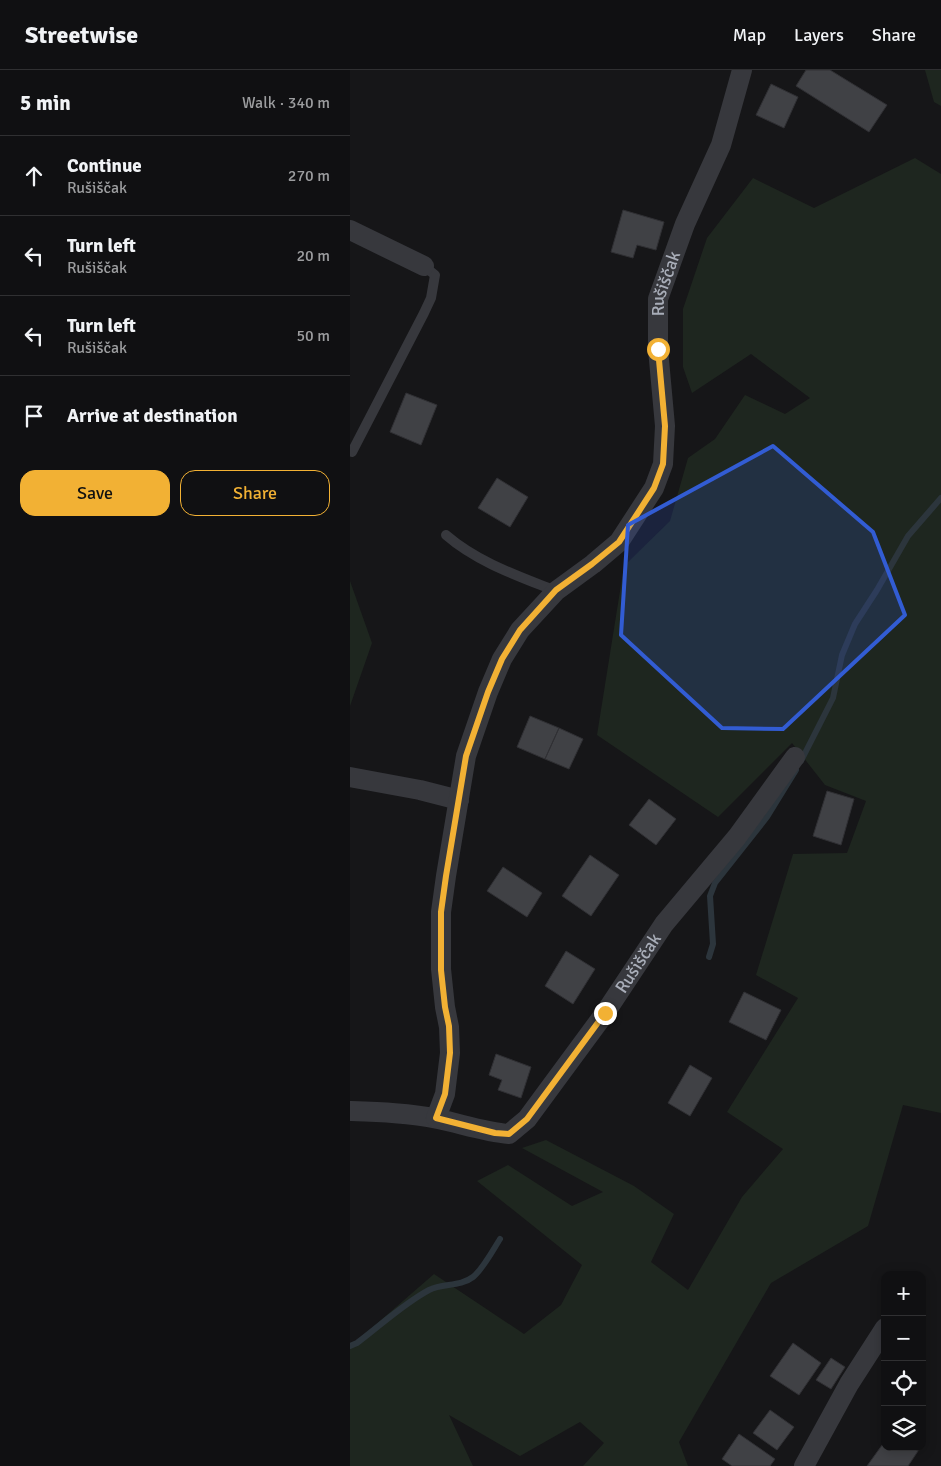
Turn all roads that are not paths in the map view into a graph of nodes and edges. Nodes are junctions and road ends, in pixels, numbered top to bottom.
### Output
1 (742, 70) edge
2 (350, 230) edge
3 (424, 266) joint
4 (352, 452) dead end
5 (446, 535) dead end
6 (556, 590) junction
7 (795, 757) dead end
8 (350, 777) edge
9 (459, 800) junction
10 (350, 1111) edge
11 (436, 1118) junction
12 (881, 1334) edge
13 (804, 1466) edge

1 - 6 street, Rušiščak
2 - 3 street
3 - 4 lane
5 - 6 lane
6 - 9 street, Rušiščak
7 - 11 street, Rušiščak
8 - 9 street
9 - 11 street, Rušiščak
10 - 11 street, Rušiščak
12 - 13 street

